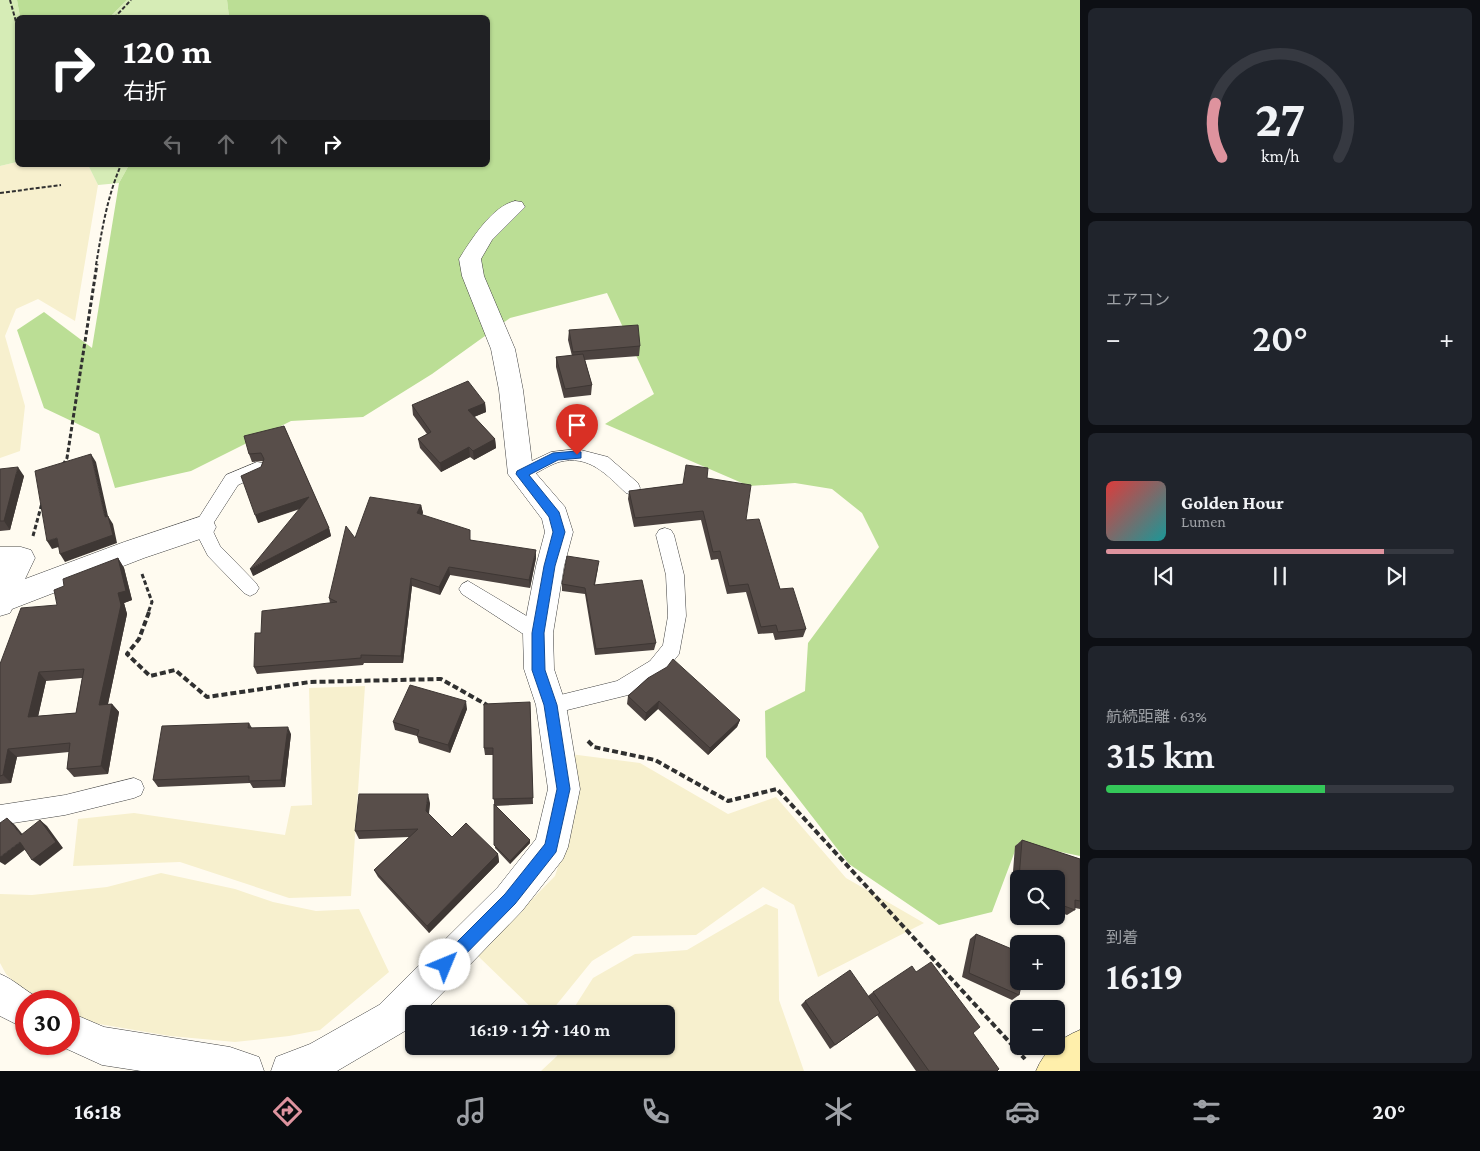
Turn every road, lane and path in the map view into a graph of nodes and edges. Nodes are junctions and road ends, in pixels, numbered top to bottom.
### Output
1 (10, 0) edge
2 (132, 0) edge
3 (117, 15) edge
4 (15, 18) edge
5 (120, 167) edge
6 (61, 185) dead end
7 (0, 193) edge
8 (516, 207) dead end
9 (62, 466) edge
10 (257, 468) edge
11 (521, 474) junction
12 (632, 488) dead end
13 (43, 498) edge
14 (202, 527) junction
15 (665, 535) dead end
16 (134, 550) junction
17 (11, 558) edge
18 (250, 588) dead end
19 (468, 589) dead end
20 (0, 602) edge
21 (538, 633) junction
22 (496, 705) edge
23 (551, 705) junction
24 (134, 788) dead end
25 (0, 815) edge
26 (0, 992) edge
27 (15, 1005) edge
28 (80, 1035) edge
29 (1080, 1049) edge
30 (1043, 1067) edge
31 (245, 1071) edge
32 (290, 1071) edge

1 - 4 path
2 - 3 path
5 - 9 path
6 - 7 path
8 - 11 street
10 - 14 lane
11 - 12 lane
11 - 21 street
13 - 17 path
14 - 16 street
14 - 18 lane
15 - 23 lane
16 - 20 street
16 - 22 path
17 - 20 street
19 - 21 lane
21 - 23 street
23 - 30 path
23 - 32 street
24 - 25 lane
26 - 27 street
28 - 31 street
29 - 30 main road

